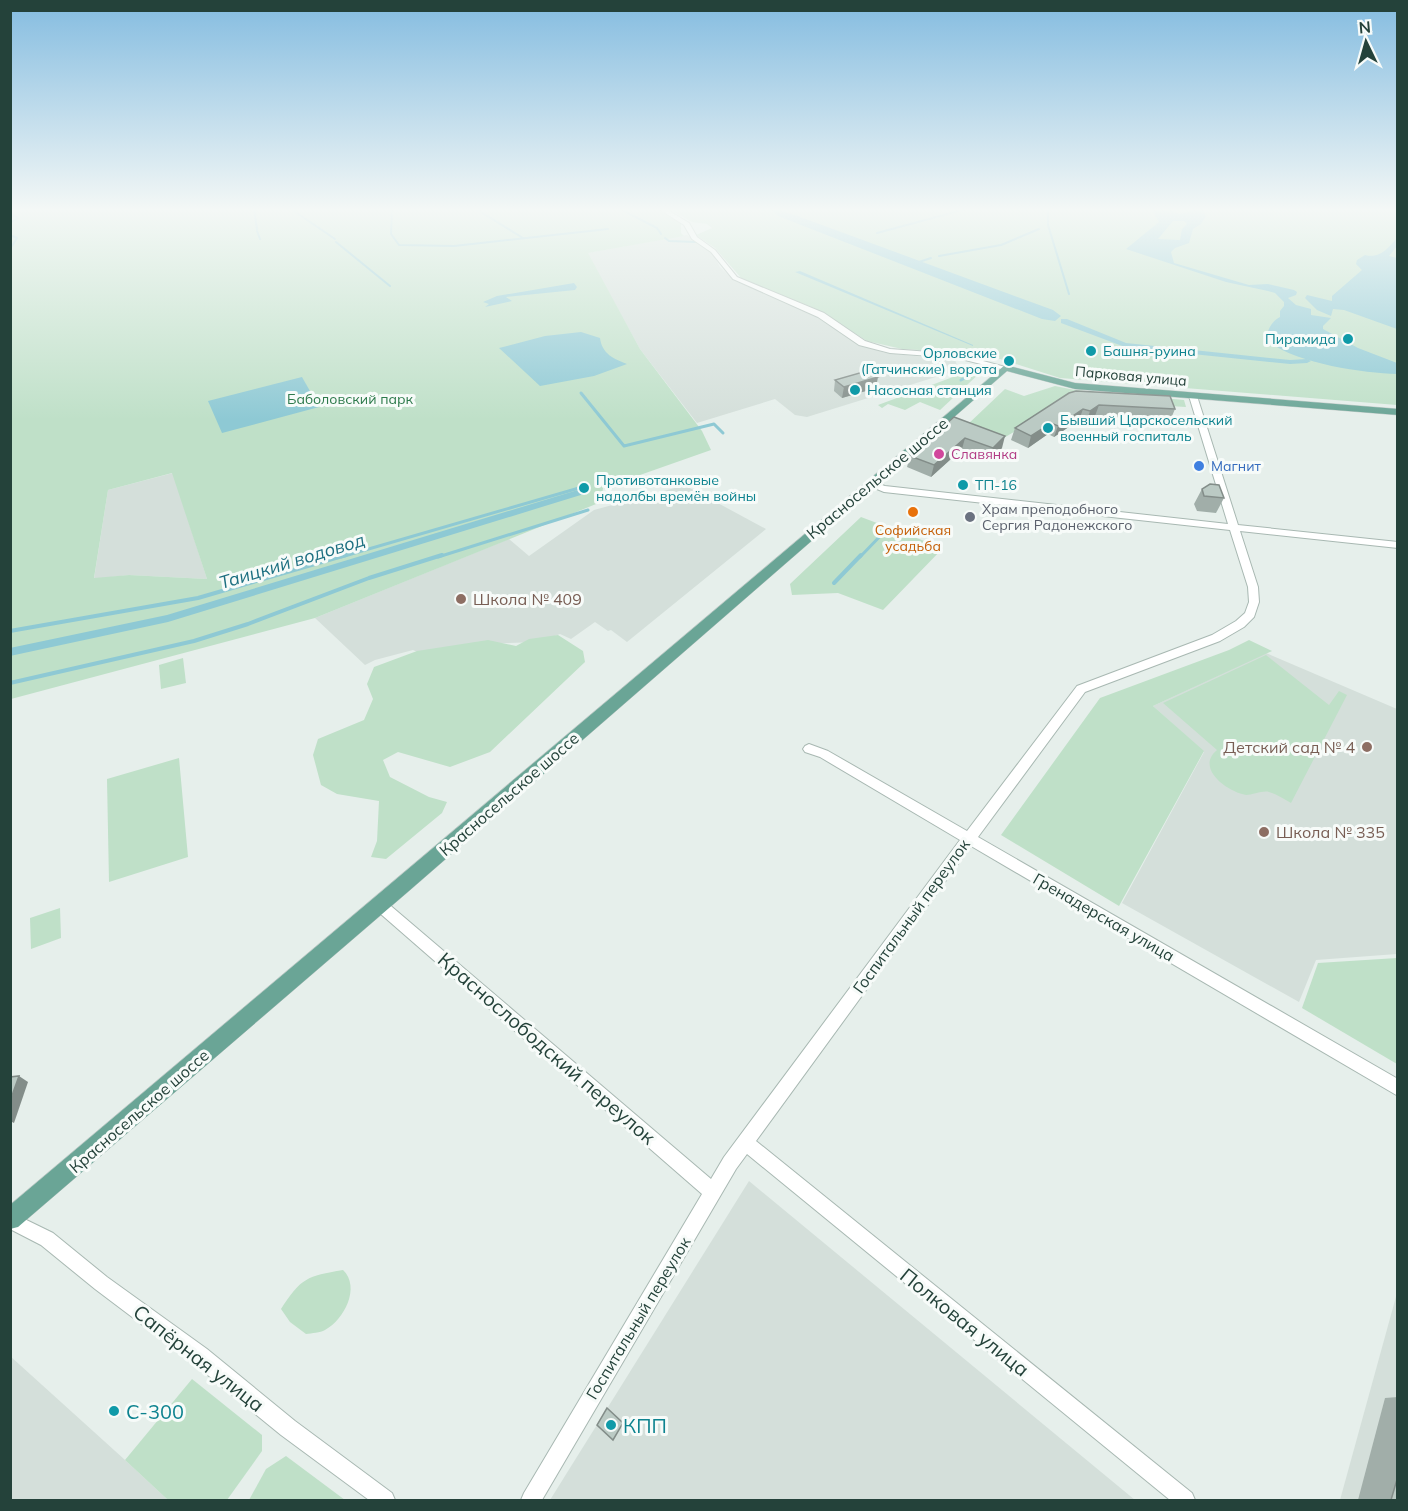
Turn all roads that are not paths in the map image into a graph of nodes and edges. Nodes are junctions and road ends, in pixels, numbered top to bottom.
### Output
1 (739, 280) edge
2 (1005, 368) junction
3 (1193, 396) junction
4 (1398, 412) edge
5 (870, 484) junction
6 (1235, 526) junction
7 (1398, 545) edge
8 (809, 749) dead end
9 (968, 838) junction
10 (381, 905) junction
11 (1398, 1088) edge
12 (746, 1143) junction
13 (713, 1192) junction
14 (11, 1219) edge
15 (385, 1500) edge
16 (531, 1500) edge
17 (1185, 1500) edge

1 - 2 street, Парковая улица
2 - 3 main road, Парковая улица
2 - 5 main road, Красносельское шоссе
3 - 4 main road, Парковая улица
3 - 6 street, Госпитальный переулок
5 - 6 street
5 - 10 main road, Красносельское шоссе
6 - 7 street
6 - 9 street, Госпитальный переулок
8 - 9 street, Гренадерская улица
9 - 11 street, Гренадерская улица
9 - 12 street, Госпитальный переулок
10 - 13 street, Краснослободский переулок
10 - 14 main road, Красносельское шоссе
12 - 13 street, Госпитальный переулок
12 - 17 street, Полковая улица
13 - 16 street, Госпитальный переулок
14 - 15 street, Сапёрная улица

